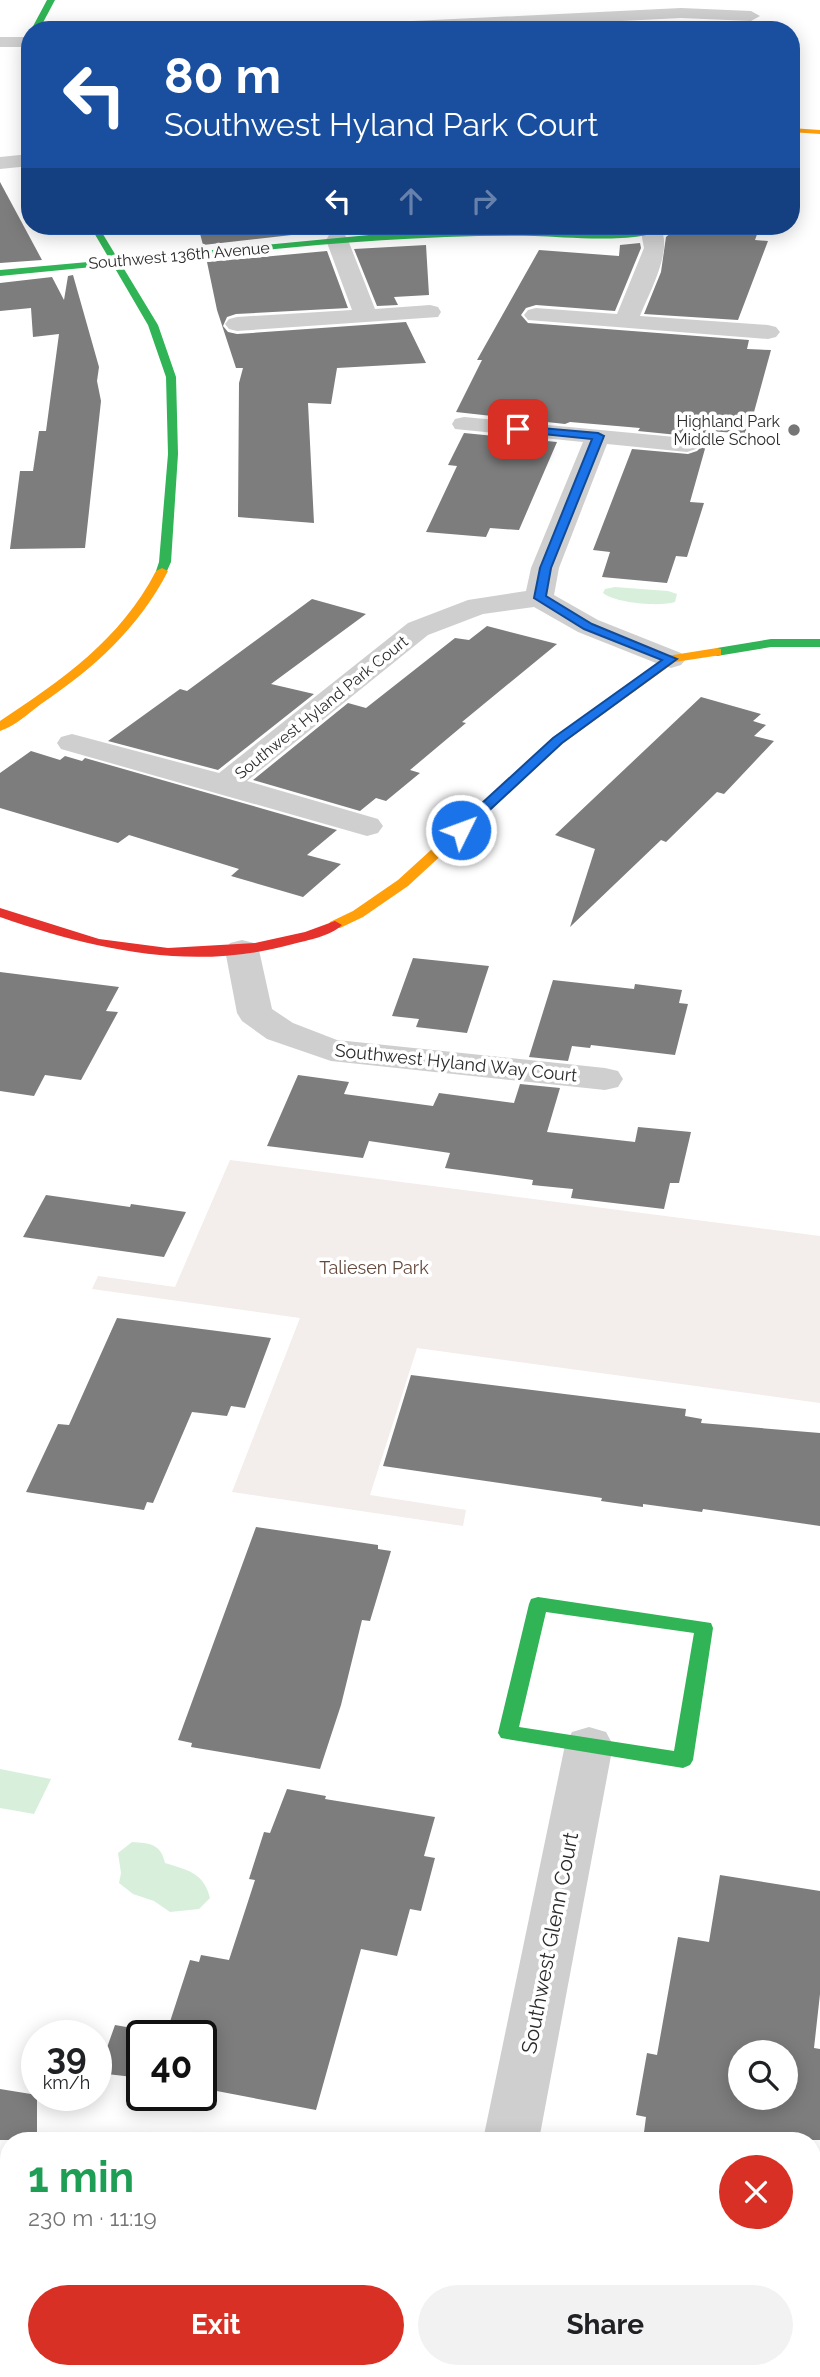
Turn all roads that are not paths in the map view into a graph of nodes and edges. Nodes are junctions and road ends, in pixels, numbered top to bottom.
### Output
1 (51, 0) edge
2 (751, 15) edge
3 (40, 21) edge
4 (563, 21) edge
5 (0, 42) edge
6 (21, 42) edge
7 (800, 131) edge
8 (820, 132) edge
9 (21, 161) edge
10 (0, 163) edge
11 (99, 235) edge
12 (412, 235) edge
13 (658, 235) edge
14 (337, 240) junction
15 (115, 261) junction
16 (0, 273) edge
17 (430, 312) dead end
18 (536, 315) dead end
19 (366, 316) junction
20 (626, 321) junction
21 (237, 324) dead end
22 (768, 332) dead end
23 (464, 424) dead end
24 (598, 436) junction
25 (687, 444) dead end
26 (540, 598) junction
27 (820, 643) edge
28 (671, 659) junction
29 (0, 727) edge
30 (72, 743) dead end
31 (224, 784) junction
32 (367, 826) dead end
33 (0, 912) edge
34 (242, 950) junction
35 (605, 1079) dead end
36 (589, 1745) junction
37 (513, 2132) edge

1 - 3 street
2 - 4 street
5 - 6 street
7 - 8 street
9 - 10 street
11 - 15 street
12 - 14 street, Southwest 136th Avenue
13 - 20 street
14 - 15 street, Southwest 136th Avenue
14 - 19 street
15 - 16 street, Southwest 136th Avenue
15 - 29 street
17 - 19 street
18 - 20 street
19 - 21 street
20 - 22 street
23 - 24 street
24 - 25 street
24 - 26 street
26 - 28 street
26 - 31 street, Southwest Hyland Park Court
27 - 28 street
28 - 34 street
30 - 31 street, Southwest Hyland Park Court
31 - 32 street, Southwest Hyland Park Court
33 - 34 street
34 - 35 street, Southwest Hyland Way Court
36 - 36 street
36 - 37 street, Southwest Glenn Court

